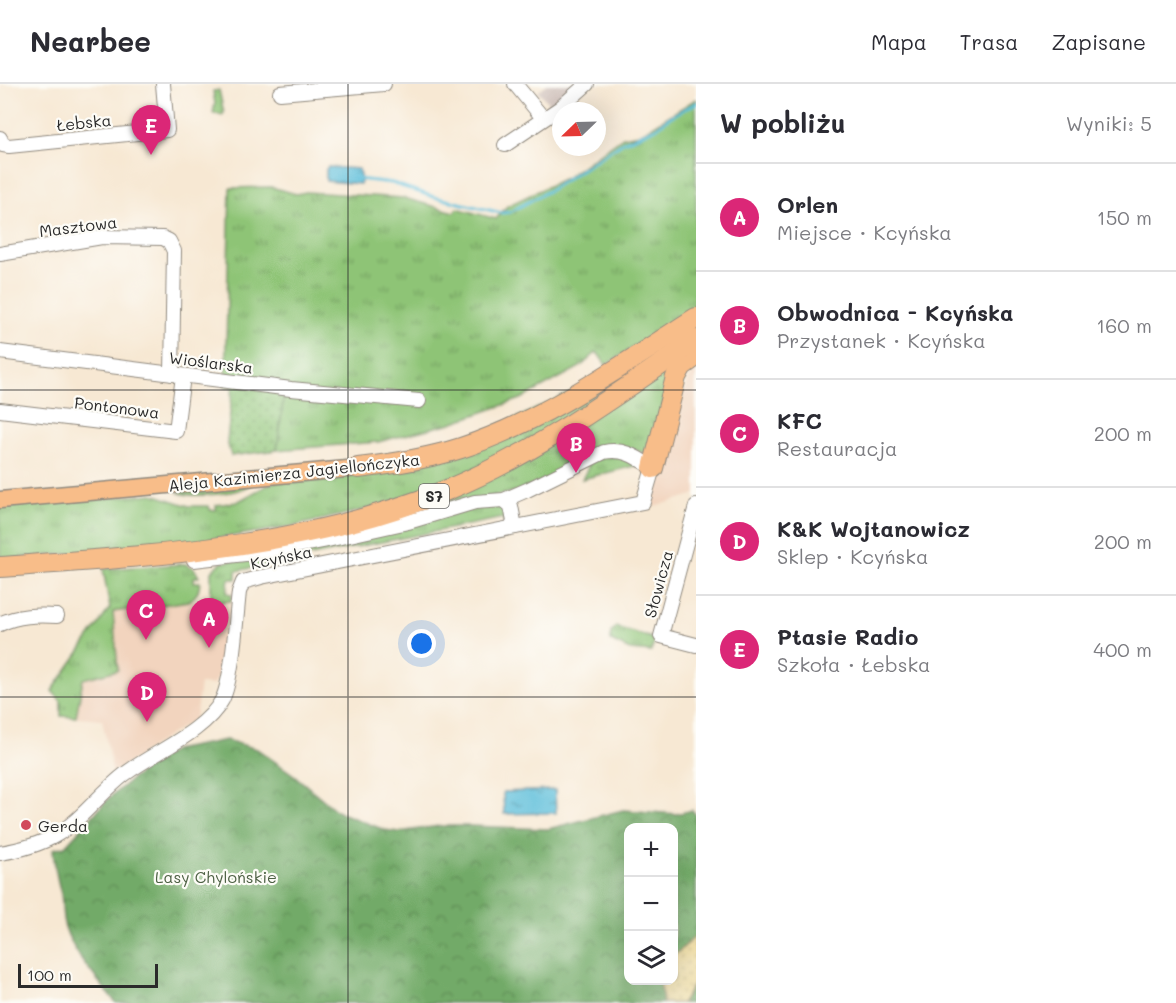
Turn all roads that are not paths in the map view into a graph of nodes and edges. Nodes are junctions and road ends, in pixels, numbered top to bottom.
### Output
1 (163, 84) edge
2 (384, 84) edge
3 (515, 84) edge
4 (586, 84) edge
5 (280, 93) dead end
6 (543, 118) junction
7 (0, 138) edge
8 (505, 145) dead end
9 (0, 254) edge
10 (696, 318) edge
11 (696, 340) edge
12 (0, 352) edge
13 (696, 356) edge
14 (178, 375) junction
15 (419, 401) dead end
16 (0, 410) edge
17 (358, 468) joint
18 (653, 468) junction
19 (504, 500) junction
20 (0, 501) edge
21 (696, 506) edge
22 (515, 527) junction
23 (136, 556) junction
24 (194, 560) joint
25 (0, 567) edge
26 (57, 616) dead end
27 (0, 624) edge
28 (696, 645) edge
29 (0, 853) edge

1 - 7 street, Łebska
2 - 5 street
3 - 6 street
4 - 6 street
6 - 8 street
9 - 14 street, Masztowa
10 - 17 highway, Aleja Kazimierza Jagiellończyka / S7
11 - 23 highway, S7
12 - 14 street, Wioślarska
13 - 18 highway
14 - 15 street, Wioślarska
14 - 16 street, Pontonowa
17 - 20 main road, Aleja Kazimierza Jagiellończyka / S7
18 - 19 street
18 - 22 street, Kcyńska
19 - 22 street
19 - 24 street
21 - 28 street, Słowicza
22 - 29 street, Kcyńska
23 - 24 highway
23 - 25 highway, S7
26 - 27 street

